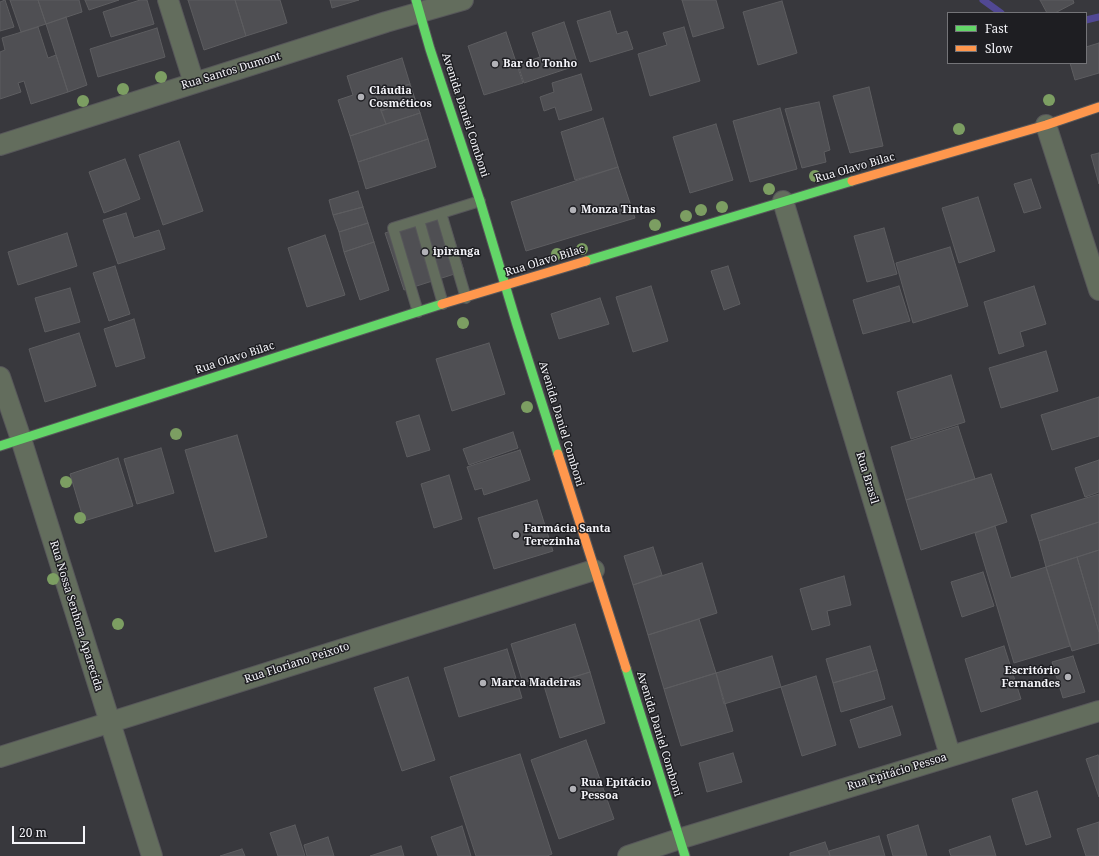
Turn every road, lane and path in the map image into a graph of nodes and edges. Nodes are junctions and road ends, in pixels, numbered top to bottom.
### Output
1 (168, 0) edge
2 (463, 0) edge
3 (417, 6) edge
4 (194, 83) junction
5 (1099, 107) edge
6 (1046, 124) junction
7 (0, 145) edge
8 (480, 201) junction
9 (783, 201) junction
10 (441, 213) junction
11 (419, 220) junction
12 (505, 286) junction
13 (1099, 290) edge
14 (466, 298) junction
15 (443, 304) junction
16 (418, 312) junction
17 (0, 377) edge
18 (21, 439) junction
19 (0, 446) edge
20 (594, 570) junction
21 (1099, 711) edge
22 (109, 723) junction
23 (950, 755) junction
24 (0, 757) edge
25 (682, 847) edge
26 (152, 856) edge
27 (628, 856) edge

1 - 4 street
2 - 3 street, Rua Santos Dumont
3 - 4 street, Rua Santos Dumont
3 - 8 street, Avenida Daniel Comboni
4 - 7 street, Rua Santos Dumont
5 - 6 street, Rua Olavo Bilac
6 - 9 street, Rua Olavo Bilac
6 - 13 street
8 - 10 lane
8 - 12 street, Avenida Daniel Comboni
9 - 12 street, Rua Olavo Bilac
9 - 23 street, Rua Brasil
10 - 11 lane
10 - 14 lane
11 - 15 lane
11 - 16 lane
12 - 14 street, Rua Olavo Bilac
12 - 20 street, Avenida Daniel Comboni
14 - 15 street, Rua Olavo Bilac
15 - 16 street, Rua Olavo Bilac
16 - 18 street, Rua Olavo Bilac
17 - 18 street, Rua Nossa Senhora Aparecida
18 - 19 street, Rua Olavo Bilac
18 - 22 street, Rua Nossa Senhora Aparecida
20 - 22 street, Rua Floriano Peixoto
20 - 25 street, Avenida Daniel Comboni
21 - 23 street, Rua Epitácio Pessoa
22 - 24 street, Rua Floriano Peixoto
22 - 26 street, Rua Nossa Senhora Aparecida
23 - 25 street, Rua Epitácio Pessoa
25 - 27 street, Rua Epitácio Pessoa

